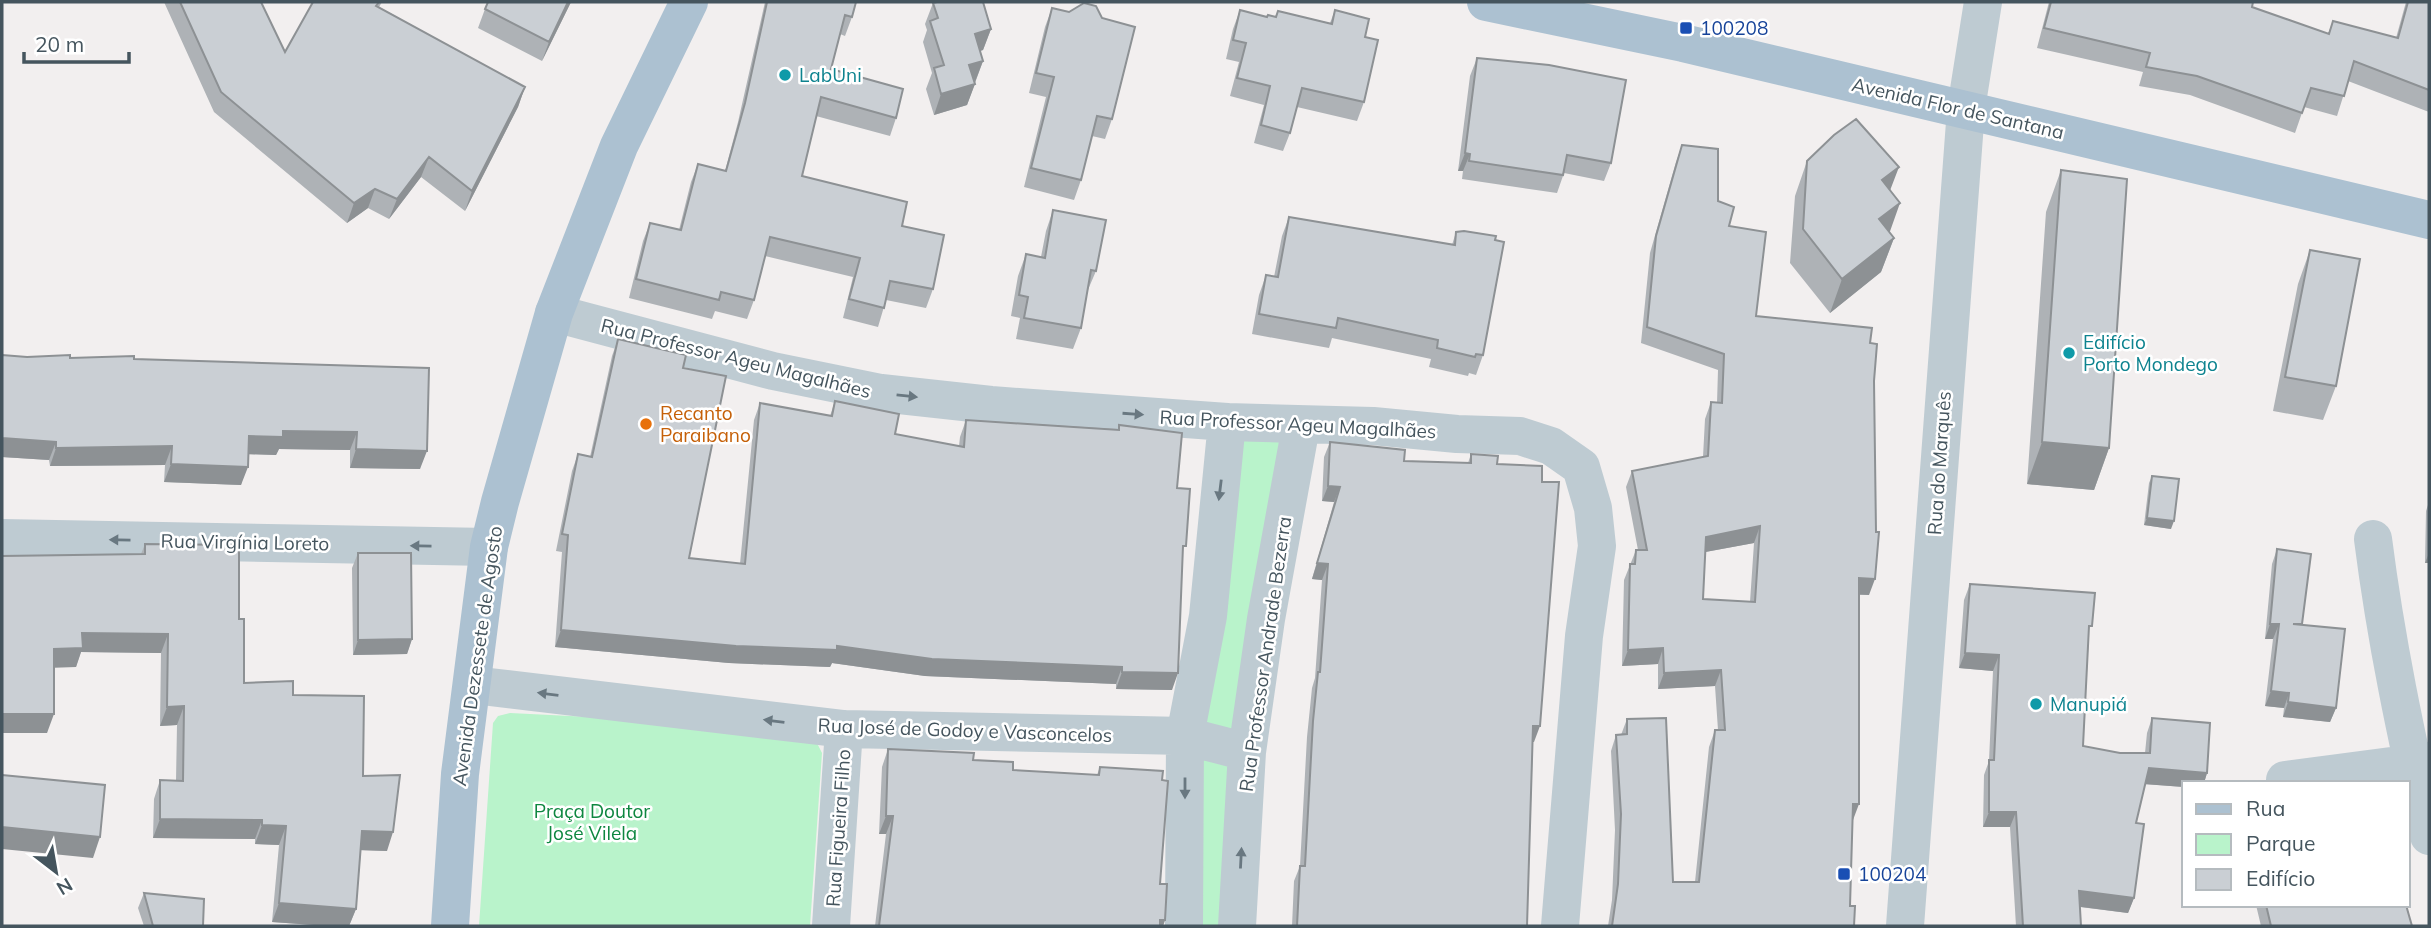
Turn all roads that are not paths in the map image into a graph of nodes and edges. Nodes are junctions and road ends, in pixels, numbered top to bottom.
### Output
1 (689, 2) edge
2 (1486, 2) edge
3 (1983, 2) edge
4 (1966, 109) junction
5 (2429, 220) edge
6 (554, 313) junction
7 (1227, 422) junction
8 (1301, 426) junction
9 (2, 538) edge
10 (2373, 540) dead end
11 (489, 547) junction
12 (472, 685) junction
13 (844, 729) junction
14 (1185, 736) junction
15 (1247, 752) junction
16 (2420, 762) edge
17 (2286, 780) dead end
18 (2429, 836) edge
19 (450, 926) edge
20 (831, 926) edge
21 (1184, 926) edge
22 (1237, 926) edge
23 (1560, 926) edge
24 (1905, 926) edge

1 - 6 main road, Avenida Dezessete de Agosto
2 - 4 main road, Avenida Flor de Santana
3 - 4 street, Rua do Marquês
4 - 5 main road, Avenida Flor de Santana
4 - 24 street, Rua do Marquês
6 -> 7 street, Rua Professor Ageu Magalhães
6 - 11 main road, Avenida Dezessete de Agosto
7 - 8 street, Rua Professor Ageu Magalhães
7 -> 14 street
8 - 15 street, Rua Professor Andrade Bezerra
8 - 23 street, Rua Professor Ageu Magalhães
11 -> 9 street, Rua Virgínia Loreto
10 - 16 street
11 - 12 main road, Avenida Dezessete de Agosto
13 -> 12 street, Rua José de Godoy e Vasconcelos
12 - 19 main road, Avenida Dezessete de Agosto
13 - 14 street, Rua José de Godoy e Vasconcelos
13 - 20 street, Rua Figueira Filho
14 - 15 street, Rua José de Godoy e Vasconcelos
14 -> 21 street
22 -> 15 street, Rua Professor Andrade Bezerra
16 - 17 street
16 - 18 street

